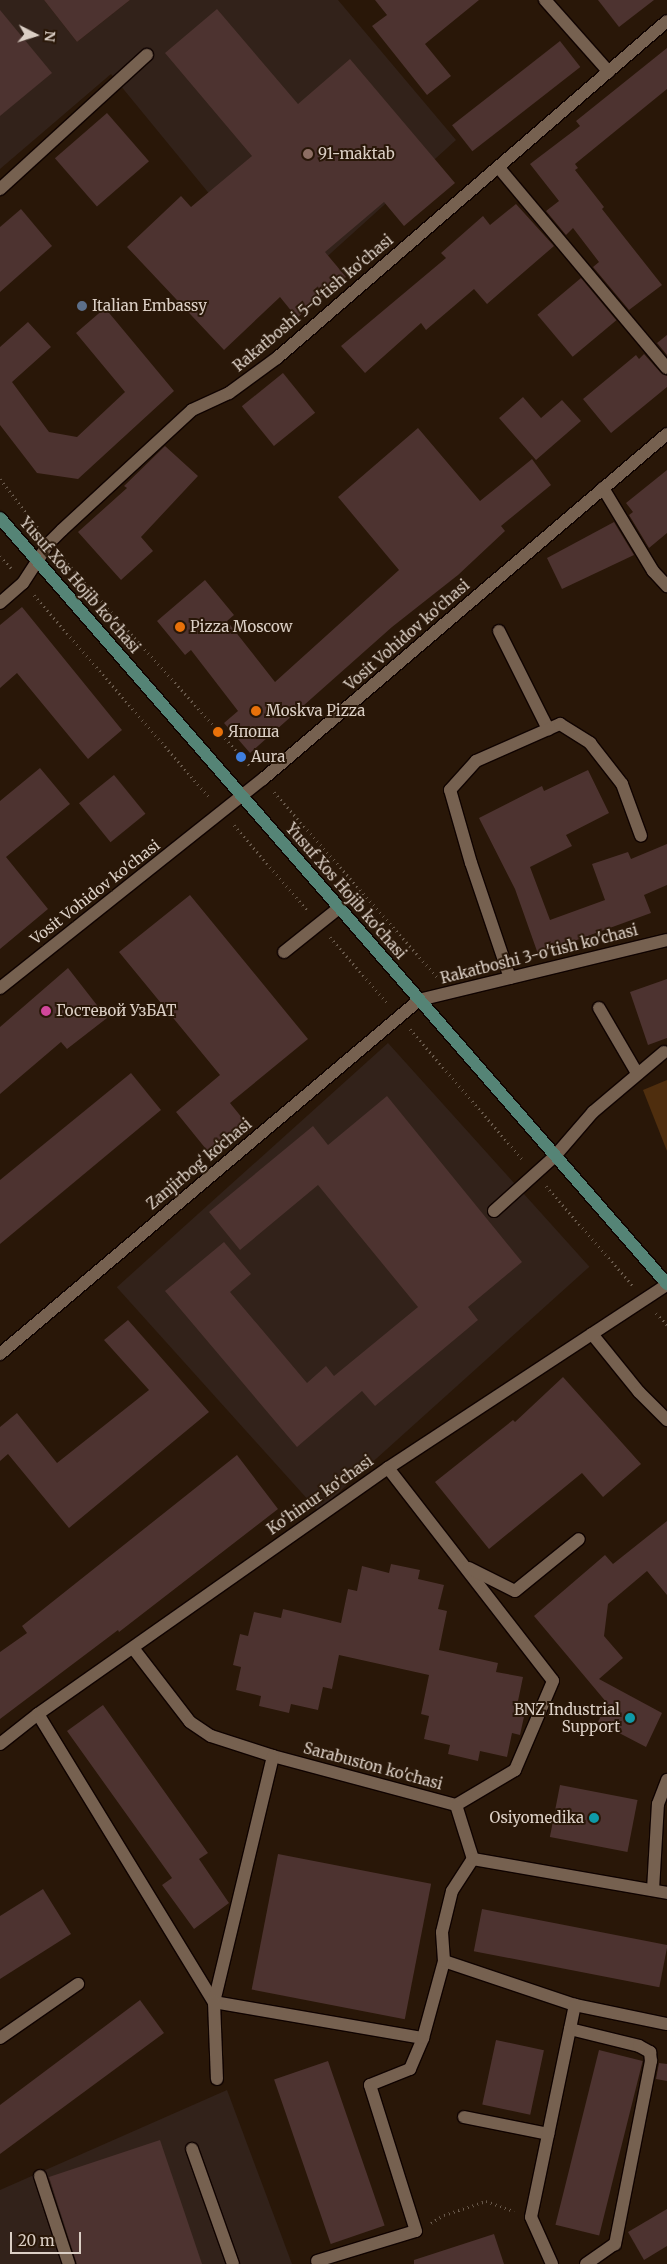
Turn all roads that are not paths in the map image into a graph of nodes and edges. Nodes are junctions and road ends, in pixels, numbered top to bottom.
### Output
1 (545, 0) edge
2 (667, 21) edge
3 (147, 56) dead end
4 (609, 72) junction
5 (499, 168) junction
6 (0, 189) edge
7 (667, 368) edge
8 (667, 434) edge
9 (604, 488) junction
10 (0, 518) edge
11 (38, 561) junction
12 (667, 586) edge
13 (0, 603) edge
14 (499, 631) dead end
15 (548, 729) junction
16 (242, 797) junction
17 (641, 836) dead end
18 (339, 908) junction
19 (667, 940) edge
20 (284, 952) dead end
21 (510, 978) junction
22 (0, 988) edge
23 (419, 1000) junction
24 (599, 1008) dead end
25 (664, 1052) dead end
26 (636, 1074) junction
27 (555, 1156) junction
28 (494, 1211) dead end
29 (667, 1284) edge
30 (592, 1334) junction
31 (0, 1354) edge
32 (667, 1420) edge
33 (388, 1468) junction
34 (579, 1539) dead end
35 (465, 1566) junction
36 (133, 1648) junction
37 (38, 1714) junction
38 (0, 1744) edge
39 (273, 1756) junction
40 (667, 1780) edge
41 (456, 1805) junction
42 (473, 1859) junction
43 (653, 1890) junction
44 (667, 1893) edge
45 (444, 1961) junction
46 (78, 1984) dead end
47 (214, 2002) junction
48 (575, 2005) junction
49 (667, 2024) edge
50 (570, 2028) junction
51 (0, 2038) edge
52 (423, 2038) junction
53 (217, 2079) dead end
54 (464, 2117) dead end
55 (548, 2134) junction
56 (192, 2149) dead end
57 (40, 2176) dead end
58 (317, 2262) dead end
59 (69, 2264) edge
60 (233, 2264) edge
61 (552, 2264) edge
62 (586, 2264) edge

1 - 4 street
2 - 4 street, Rakatboshi 5-o'tish ko'chasi
3 - 6 street
4 - 5 street, Rakatboshi 5-o'tish ko'chasi
5 - 7 street
5 - 11 street, Rakatboshi 5-o'tish ko'chasi
8 - 9 street, Vosit Vohidov ko'chasi
9 - 12 street
9 - 16 street, Vosit Vohidov ko'chasi
10 - 11 main road, Yusuf Xos Hojib ko'chasi
11 - 13 street, Rakatboshi 5-o'tish ko'chasi
11 - 16 main road, Yusuf Xos Hojib ko'chasi
14 - 15 street
15 - 17 street
15 - 21 street
16 - 18 main road, Yusuf Xos Hojib ko'chasi
16 - 22 street, Vosit Vohidov ko'chasi
18 - 20 street
18 - 23 main road, Yusuf Xos Hojib ko'chasi
19 - 21 street, Rakatboshi 3-o'tish ko'chasi
21 - 23 street, Rakatboshi 3-o'tish ko'chasi
23 - 27 main road, Yusuf Xos Hojib ko'chasi
23 - 31 street, Zanjirbogʻ koʻchasi
24 - 26 street
25 - 26 street
26 - 27 street
27 - 28 street
27 - 29 main road, Yusuf Xos Hojib ko'chasi
29 - 30 street, Ko‘hinur ko‘chasi
30 - 32 street
30 - 33 street, Ko‘hinur ko‘chasi
33 - 35 street
33 - 36 street, Ko‘hinur ko‘chasi
34 - 35 street
35 - 41 street
36 - 37 street, Ko‘hinur ko‘chasi
36 - 39 street, Sarabuston ko'chasi
37 - 38 street, Ko‘hinur ko‘chasi
37 - 47 street
39 - 41 street, Sarabuston ko'chasi
39 - 47 street
40 - 43 street
41 - 42 street, Sarabuston ko'chasi
42 - 43 street
42 - 45 street
43 - 44 street
45 - 48 street
45 - 52 street
46 - 51 street
47 - 52 street
47 - 53 street
48 - 49 street
48 - 50 street
50 - 55 street
50 - 62 street
52 - 58 street
54 - 55 street
55 - 61 street
56 - 60 street
57 - 59 street

